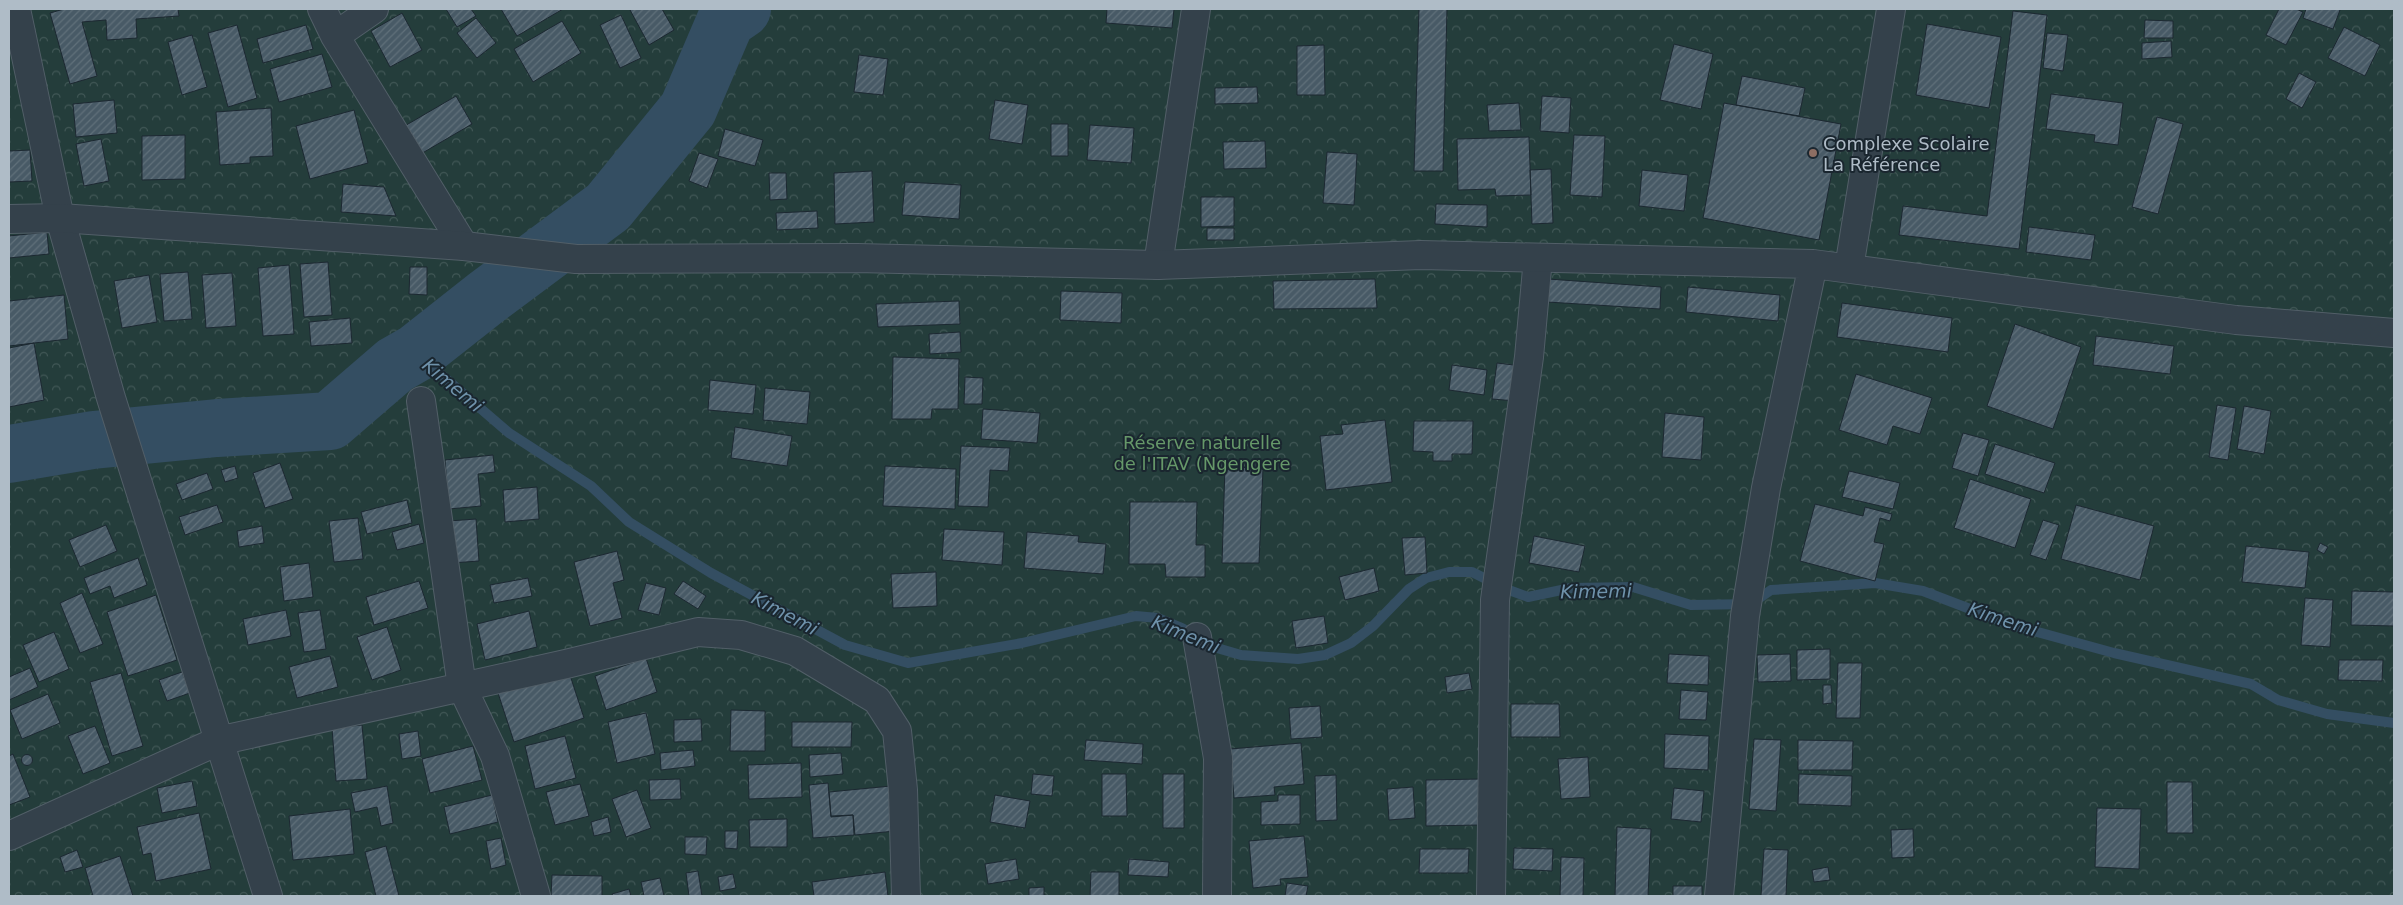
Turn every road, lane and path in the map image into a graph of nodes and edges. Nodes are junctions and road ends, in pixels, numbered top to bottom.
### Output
1 (16, 9) edge
2 (322, 9) edge
3 (374, 9) edge
4 (1196, 9) edge
5 (1891, 9) edge
6 (335, 36) junction
7 (60, 218) junction
8 (9, 219) edge
9 (464, 246) junction
10 (1538, 258) junction
11 (1813, 264) junction
12 (1158, 265) junction
13 (1848, 268) junction
14 (2394, 333) edge
15 (421, 401) dead end
16 (1197, 637) dead end
17 (462, 687) junction
18 (218, 741) junction
19 (9, 836) edge
20 (268, 896) edge
21 (536, 896) edge
22 (906, 896) edge
23 (1217, 896) edge
24 (1491, 896) edge
25 (1720, 896) edge

1 - 7 street
2 - 6 street
3 - 6 street
4 - 12 street
5 - 13 street
6 - 9 street
7 - 8 street
7 - 9 street
7 - 18 street
9 - 12 street
10 - 11 street
10 - 12 street
10 - 24 street
11 - 13 street
11 - 25 street
13 - 14 street
15 - 17 street
16 - 23 street
17 - 18 street
17 - 21 street
17 - 22 street
18 - 19 street
18 - 20 street

